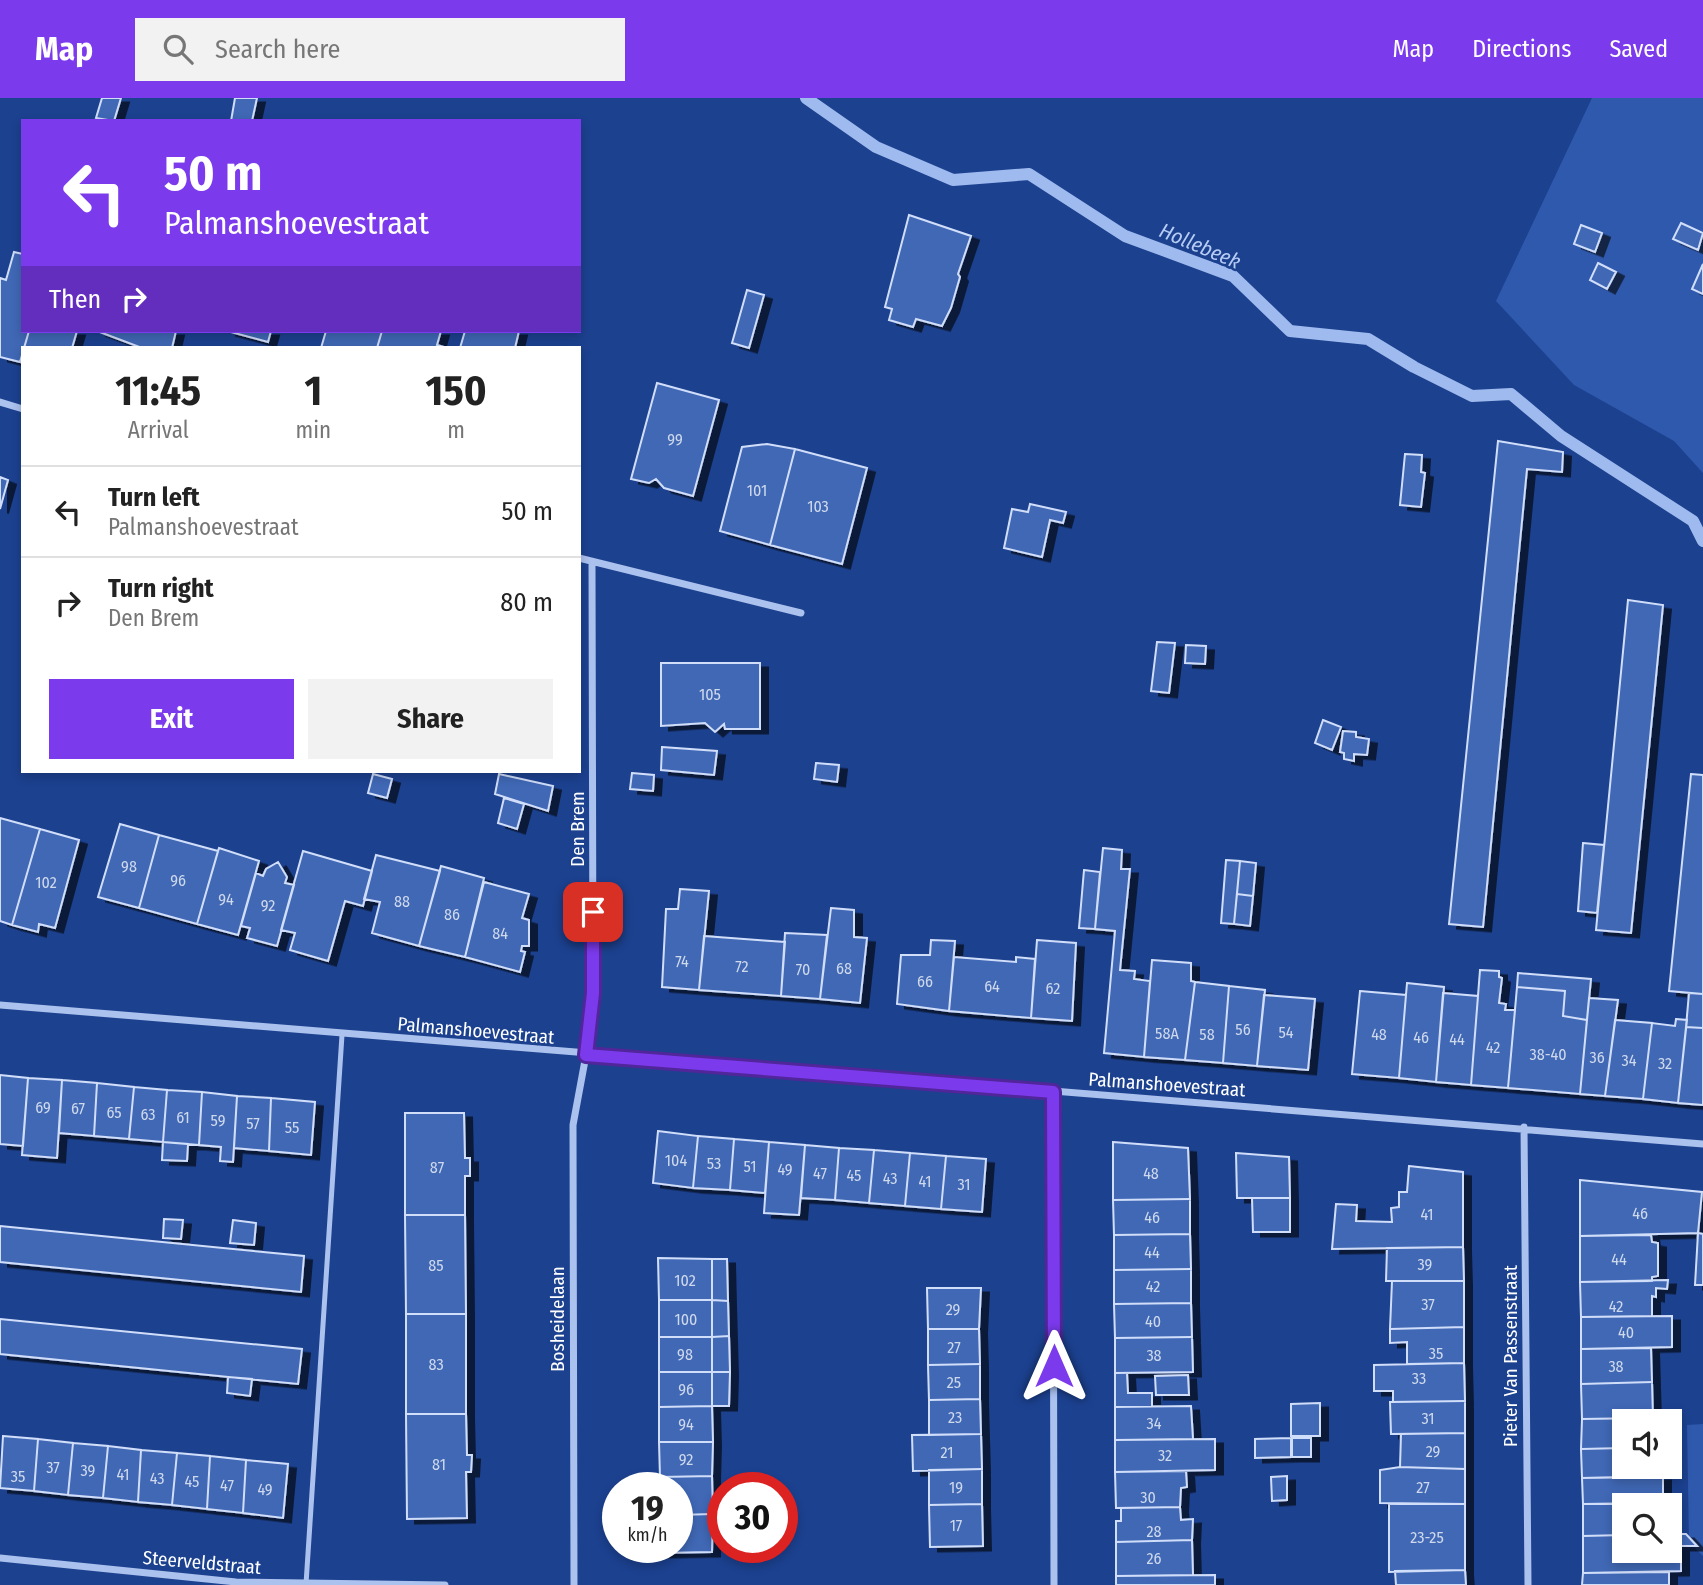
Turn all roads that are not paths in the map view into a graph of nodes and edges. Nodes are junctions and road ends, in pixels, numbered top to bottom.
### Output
1 (0, 402) edge
2 (21, 408) edge
3 (581, 559) edge
4 (592, 562) junction
5 (801, 613) dead end
6 (0, 1006) edge
7 (342, 1035) junction
8 (586, 1055) junction
9 (1053, 1092) junction
10 (1524, 1128) junction
11 (1703, 1144) edge
12 (0, 1558) edge
13 (236, 1584) edge
14 (306, 1584) edge
15 (445, 1585) edge
16 (574, 1585) edge
17 (1054, 1585) edge
18 (1528, 1585) edge

1 - 2 street
3 - 4 street
4 - 5 street
4 - 8 street, Den Brem
6 - 7 street, Palmanshoevestraat
7 - 8 street, Palmanshoevestraat
7 - 14 lane
8 - 9 street, Palmanshoevestraat
8 - 16 street, Bosheidelaan
9 - 10 street, Palmanshoevestraat
9 - 17 street
10 - 11 street, Palmanshoevestraat
10 - 18 street, Pieter Van Passenstraat
12 - 13 street, Steerveldstraat
13 - 14 street, Steerveldstraat
14 - 15 street, Steerveldstraat

